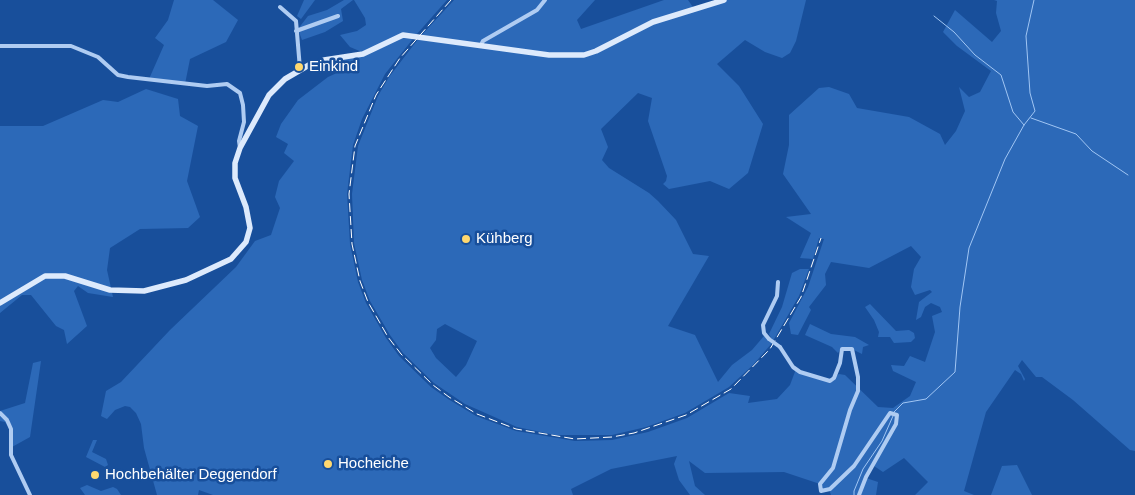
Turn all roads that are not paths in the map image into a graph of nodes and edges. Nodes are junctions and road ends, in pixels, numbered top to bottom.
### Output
1 (545, 0) edge
2 (724, 0) edge
3 (280, 7) dead end
4 (338, 16) dead end
5 (296, 31) junction
6 (0, 46) edge
7 (481, 46) junction
8 (300, 69) junction
9 (240, 148) junction
10 (778, 282) dead end
11 (0, 303) edge
12 (0, 413) edge
13 (30, 495) edge
14 (860, 495) edge

1 - 7 street
2 - 7 street
3 - 5 street
4 - 5 street
5 - 8 street
6 - 9 street
7 - 8 street
8 - 9 street
9 - 11 street
10 - 14 street, bridge
12 - 13 street

